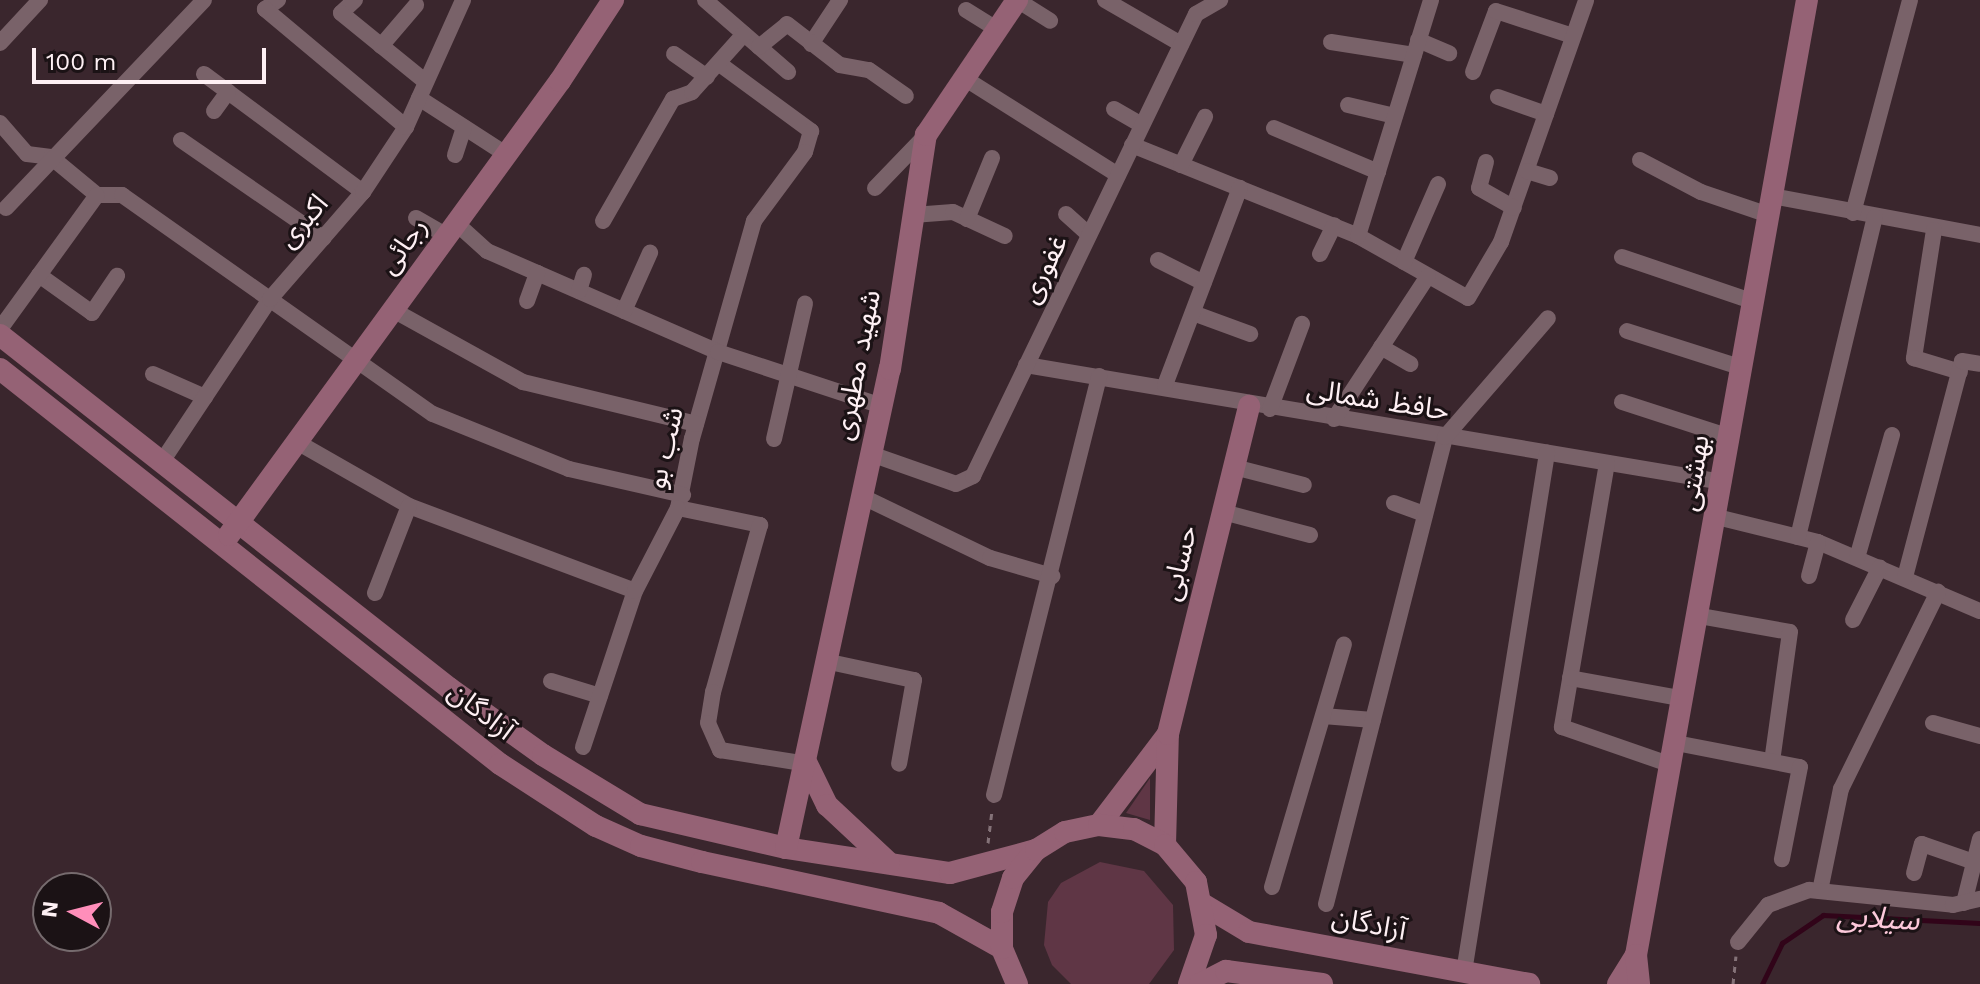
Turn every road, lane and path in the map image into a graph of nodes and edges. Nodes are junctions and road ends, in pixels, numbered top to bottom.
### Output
1 (40, 0) edge
2 (204, 0) edge
3 (278, 0) edge
4 (355, 0) edge
5 (463, 0) edge
6 (613, 0) edge
7 (705, 0) edge
8 (840, 0) edge
9 (1017, 0) edge
10 (1105, 0) edge
11 (1220, 0) edge
12 (1431, 0) edge
13 (1586, 0) edge
14 (1807, 0) edge
15 (1910, 0) edge
16 (416, 5) dead end
17 (966, 10) dead end
18 (1050, 21) dead end
19 (997, 29) junction
20 (744, 34) junction
21 (1570, 35) junction
22 (1331, 42) dead end
23 (0, 43) edge
24 (811, 44) junction
25 (1181, 44) junction
26 (381, 46) junction
27 (759, 47) junction
28 (1416, 48) junction
29 (1449, 53) dead end
30 (674, 54) dead end
31 (721, 65) junction
32 (788, 72) dead end
33 (1473, 72) dead end
34 (204, 74) dead end
35 (707, 77) junction
36 (964, 78) junction
37 (422, 90) junction
38 (228, 92) junction
39 (906, 96) dead end
40 (1498, 97) dead end
41 (1348, 105) dead end
42 (1114, 109) dead end
43 (214, 111) dead end
44 (1546, 114) junction
45 (1395, 116) junction
46 (1205, 117) dead end
47 (0, 123) edge
48 (1142, 125) junction
49 (406, 127) junction
50 (464, 127) junction
51 (1274, 128) dead end
52 (926, 135) junction
53 (181, 140) dead end
54 (1132, 145) junction
55 (455, 155) dead end
56 (507, 155) junction
57 (51, 157) junction
58 (992, 158) dead end
59 (1640, 160) dead end
60 (1486, 162) dead end
61 (1181, 165) junction
62 (1527, 171) junction
63 (1378, 172) junction
64 (1118, 175) junction
65 (1550, 178) dead end
66 (1438, 184) dead end
67 (875, 188) dead end
68 (1240, 188) junction
69 (363, 192) junction
70 (97, 195) junction
71 (1771, 206) junction
72 (6, 208) dead end
73 (1514, 208) junction
74 (1853, 213) junction
75 (1066, 214) dead end
76 (913, 215) junction
77 (1875, 217) junction
78 (416, 218) dead end
79 (967, 219) junction
80 (603, 221) dead end
81 (1334, 225) junction
82 (452, 230) junction
83 (1934, 230) junction
84 (1089, 235) junction
85 (1980, 235) edge
86 (1005, 236) dead end
87 (1358, 236) junction
88 (323, 238) junction
89 (650, 253) dead end
90 (1320, 254) dead end
91 (1622, 257) dead end
92 (1158, 260) dead end
93 (1404, 262) junction
94 (537, 273) junction
95 (39, 275) junction
96 (117, 276) dead end
97 (1428, 276) junction
98 (1204, 283) junction
99 (270, 299) junction
100 (527, 301) dead end
101 (1754, 302) junction
102 (805, 304) dead end
103 (393, 310) junction
104 (624, 311) junction
105 (1193, 313) junction
106 (1548, 318) dead end
107 (1302, 324) dead end
108 (1627, 331) dead end
109 (0, 332) edge
110 (1250, 334) dead end
111 (1381, 347) junction
112 (718, 352) junction
113 (356, 361) junction
114 (1411, 364) dead end
115 (1980, 364) edge
116 (1026, 365) junction
117 (1743, 368) junction
118 (0, 369) edge
119 (1960, 372) junction
120 (153, 374) dead end
121 (787, 375) junction
122 (1099, 376) junction
123 (1165, 385) junction
124 (205, 397) junction
125 (1622, 402) dead end
126 (882, 406) junction
127 (1260, 407) junction
128 (1334, 419) junction
129 (696, 424) junction
130 (1892, 435) dead end
131 (1445, 437) junction
132 (1730, 437) junction
133 (774, 439) dead end
134 (297, 442) junction
135 (1547, 453) junction
136 (871, 454) junction
137 (161, 463) junction
138 (1607, 463) junction
139 (1234, 467) junction
140 (1723, 482) junction
141 (1304, 485) dead end
142 (861, 496) junction
143 (681, 501) junction
144 (1394, 503) dead end
145 (409, 506) junction
146 (1223, 512) junction
147 (1425, 514) junction
148 (1717, 517) junction
149 (237, 524) junction
150 (1310, 535) dead end
151 (1798, 537) junction
152 (1818, 542) junction
153 (222, 545) junction
154 (1857, 558) junction
155 (1880, 567) junction
156 (1052, 576) junction
157 (1809, 576) dead end
158 (1905, 577) junction
159 (635, 591) junction
160 (1938, 592) junction
161 (375, 593) dead end
162 (1980, 611) edge
163 (1700, 616) junction
164 (1853, 620) dead end
165 (1344, 644) dead end
166 (825, 661) junction
167 (1570, 678) junction
168 (551, 681) dead end
169 (600, 696) junction
170 (1684, 699) junction
171 (1323, 716) junction
172 (1373, 720) junction
173 (1933, 723) dead end
174 (1168, 734) junction
175 (1980, 736) edge
176 (583, 747) dead end
177 (1674, 754) junction
178 (1772, 761) junction
179 (807, 764) junction
180 (899, 764) dead end
181 (994, 795) joint
182 (1099, 825) junction
183 (1980, 839) edge
184 (1165, 845) junction
185 (786, 848) junction
186 (1036, 850) junction
187 (1782, 859) dead end
188 (1974, 862) junction
189 (890, 864) junction
190 (985, 864) junction
191 (1914, 873) dead end
192 (1272, 887) dead end
193 (1820, 891) junction
194 (1972, 901) edge
195 (1326, 904) dead end
196 (1204, 905) junction
197 (1738, 942) joint
198 (1002, 948) junction
199 (1636, 955) junction
200 (1464, 972) junction
201 (1017, 984) edge
202 (1189, 984) edge
203 (1200, 984) edge
204 (1322, 984) edge
205 (1529, 984) edge
206 (1618, 984) edge
207 (1639, 984) edge
208 (1733, 984) edge

1 - 23 street
2 - 57 street
3 - 49 street
4 - 26 street
5 - 37 street, اکبری
6 - 56 main road, رجائی
7 - 20 street
8 - 24 street
9 - 18 street
9 - 19 main road, شهید مطهری
10 - 25 street
11 - 25 street, غفوری
12 - 28 street
13 - 21 street
14 - 71 main road, بهشتی
15 - 74 street
16 - 26 street
17 - 19 street
19 - 36 main road, شهید مطهری
20 - 27 street
20 - 31 street
21 - 33 street
21 - 44 street
22 - 28 street
24 - 27 street
24 - 39 street
25 - 48 street, غفوری
26 - 37 street
27 - 32 street
28 - 29 street
28 - 45 street
30 - 35 street
31 - 35 street
31 - 112 street, شب بو
34 - 38 street
35 - 80 street
36 - 52 main road, شهید مطهری
36 - 64 street
37 - 49 street, اکبری
37 - 50 street
38 - 43 street
38 - 69 street
40 - 44 street
41 - 45 street
42 - 48 street
44 - 62 street
45 - 63 street
46 - 61 street
47 - 57 street
48 - 54 street, غفوری
49 - 69 street, اکبری
50 - 55 street
50 - 56 street
51 - 63 street
52 - 67 street
52 - 76 main road, شهید مطهری
53 - 88 street
54 - 61 street
54 - 64 street, غفوری
56 - 82 main road, رجائی
57 - 70 street
57 - 72 street
58 - 79 street
59 - 71 street
60 - 73 street
61 - 68 street
62 - 65 street
62 - 73 street
63 - 87 street
64 - 84 street, غفوری
66 - 93 street
68 - 81 street
68 - 98 street
69 - 88 street, اکبری
70 - 95 street
70 - 99 street
71 - 74 street
71 - 101 main road, بهشتی
73 - 97 street
74 - 77 street
75 - 84 street
76 - 79 street
76 - 126 main road, شهید مطهری
77 - 83 street
77 - 151 street
78 - 82 street
79 - 86 street
81 - 87 street
81 - 90 street
82 - 94 street
82 - 103 main road, رجائی
83 - 85 street
83 - 119 street
84 - 116 street, غفوری
87 - 93 street
88 - 99 street, اکبری
89 - 104 street
91 - 101 street
92 - 98 street
93 - 97 street
94 - 100 street
94 - 104 street
95 - 96 street
95 - 109 street
97 - 111 street
98 - 105 street
99 - 113 street
99 - 124 street, اکبری
101 - 117 main road, بهشتی
102 - 121 street
103 - 113 main road, رجائی
103 - 129 street
104 - 112 street
105 - 110 street
105 - 123 street
106 - 131 street
107 - 127 street
108 - 117 street
109 - 137 main road
111 - 114 street
111 - 128 street
112 - 121 street
112 - 129 street, شب بو
113 - 134 main road, رجائی
113 - 143 street
115 - 119 street
116 - 122 street, حافظ شمالی
116 - 136 street, غفوری
117 - 132 main road, بهشتی
118 - 153 main road, آزادگان
119 - 158 street
120 - 124 street
121 - 126 street
121 - 133 street
122 - 123 street, حافظ شمالی
122 - 156 street
123 - 127 street, حافظ شمالی
124 - 137 street, اکبری
125 - 132 street
126 - 136 main road, شهید مطهری
127 - 128 street, حافظ شمالی
127 - 139 main road, حسابی
128 - 131 street, حافظ شمالی
129 - 143 street, شب بو
130 - 154 street
131 - 135 street, حافظ شمالی
131 - 147 street
132 - 140 main road, بهشتی
134 - 145 street
134 - 149 main road, رجائی
135 - 138 street, حافظ شمالی
135 - 200 street
136 - 142 main road, شهید مطهری
137 - 149 main road
138 - 140 street, حافظ شمالی
138 - 167 street
139 - 141 street
139 - 146 main road, حسابی
140 - 148 main road, بهشتی
142 - 156 street
142 - 166 main road, شهید مطهری
143 - 159 street
143 - 179 street, شب بو
144 - 147 street
145 - 159 street
145 - 161 street
146 - 150 street
146 - 174 main road, حسابی
147 - 172 street
148 - 151 street
148 - 163 main road, بهشتی
149 - 153 main road, رجائی
149 - 185 main road
151 - 152 street
152 - 154 street
152 - 157 street
153 - 198 main road, آزادگان
154 - 155 street
155 - 158 street
155 - 164 street
156 - 181 street
158 - 160 street
159 - 169 street
160 - 162 street
160 - 193 street
163 - 170 main road, بهشتی
163 - 178 street
165 - 171 street
166 - 179 main road, شهید مطهری
166 - 180 street
167 - 170 street
167 - 177 street
168 - 169 street
169 - 176 street
170 - 177 main road, بهشتی
171 - 172 street
171 - 192 street
172 - 195 street
173 - 175 street
174 - 182 main road, حسابی
174 - 184 main road, حسابی
177 - 178 street
177 - 199 main road, بهشتی
178 - 187 street
179 - 185 main road, شهید مطهری
179 - 189 main road
181 - 190 path
182 - 184 main road
182 - 186 main road
183 - 188 street
184 - 196 main road
185 - 189 main road
186 - 190 main road
186 - 198 main road
188 - 191 street
188 - 194 street
189 - 190 main road
193 - 194 street
193 - 197 street
196 - 200 main road, آزادگان
196 - 202 main road
197 - 208 path
198 - 201 main road
199 - 206 main road
199 - 207 main road
200 - 205 main road, آزادگان
203 - 204 main road

